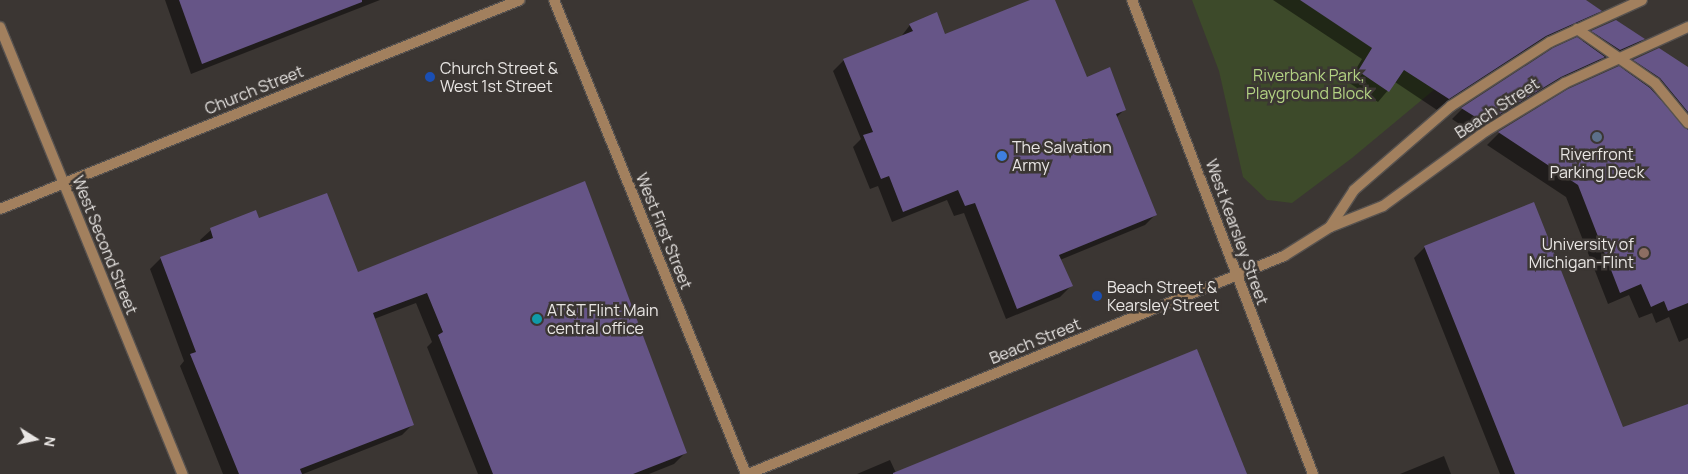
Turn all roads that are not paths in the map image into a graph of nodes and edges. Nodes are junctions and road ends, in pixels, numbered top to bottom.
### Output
1 (520, 0) edge
2 (554, 0) edge
3 (1132, 0) edge
4 (1642, 0) edge
5 (0, 27) edge
6 (1688, 27) edge
7 (1577, 29) junction
8 (1620, 56) junction
9 (1688, 123) edge
10 (64, 183) junction
11 (0, 209) edge
12 (1330, 226) junction
13 (1238, 276) junction
14 (182, 474) edge
15 (747, 474) edge
16 (1313, 474) edge

1 - 10 street, Church Street
2 - 15 street, West First Street
3 - 13 street, West Kearsley Street
4 - 7 street, Beach Street
5 - 10 street, West Second Street
6 - 8 street, Beach Street
7 - 8 street
7 - 12 street, Beach Street
8 - 9 street
8 - 12 street, Beach Street
10 - 11 street, Church Street
10 - 14 street, West Second Street
12 - 13 street, Beach Street
13 - 15 street, Beach Street
13 - 16 street, West Kearsley Street

